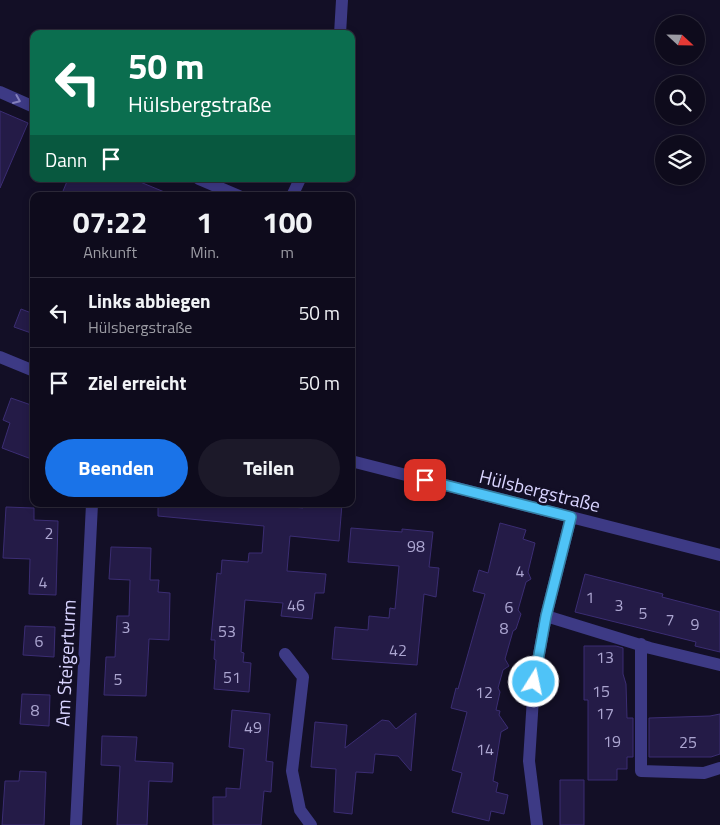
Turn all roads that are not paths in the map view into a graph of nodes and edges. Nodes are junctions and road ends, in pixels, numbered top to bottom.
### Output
1 (342, 0) edge
2 (340, 30) edge
3 (0, 92) edge
4 (30, 105) edge
5 (206, 182) edge
6 (230, 192) edge
7 (0, 357) edge
8 (30, 369) edge
9 (355, 462) edge
10 (92, 507) edge
11 (571, 517) junction
12 (720, 555) edge
13 (546, 616) junction
14 (640, 644) junction
15 (285, 654) dead end
16 (720, 665) edge
17 (720, 768) edge
18 (76, 825) edge
19 (311, 825) edge
20 (537, 825) edge

1 - 2 street
3 -> 4 street
5 - 6 street
7 - 8 street
9 - 11 street, Hülsbergstraße
10 - 18 street, Am Steigerturm
11 - 12 street, Hülsbergstraße
11 - 13 street
13 - 14 street
13 - 20 street
14 - 16 street
14 - 17 street
15 - 19 street

